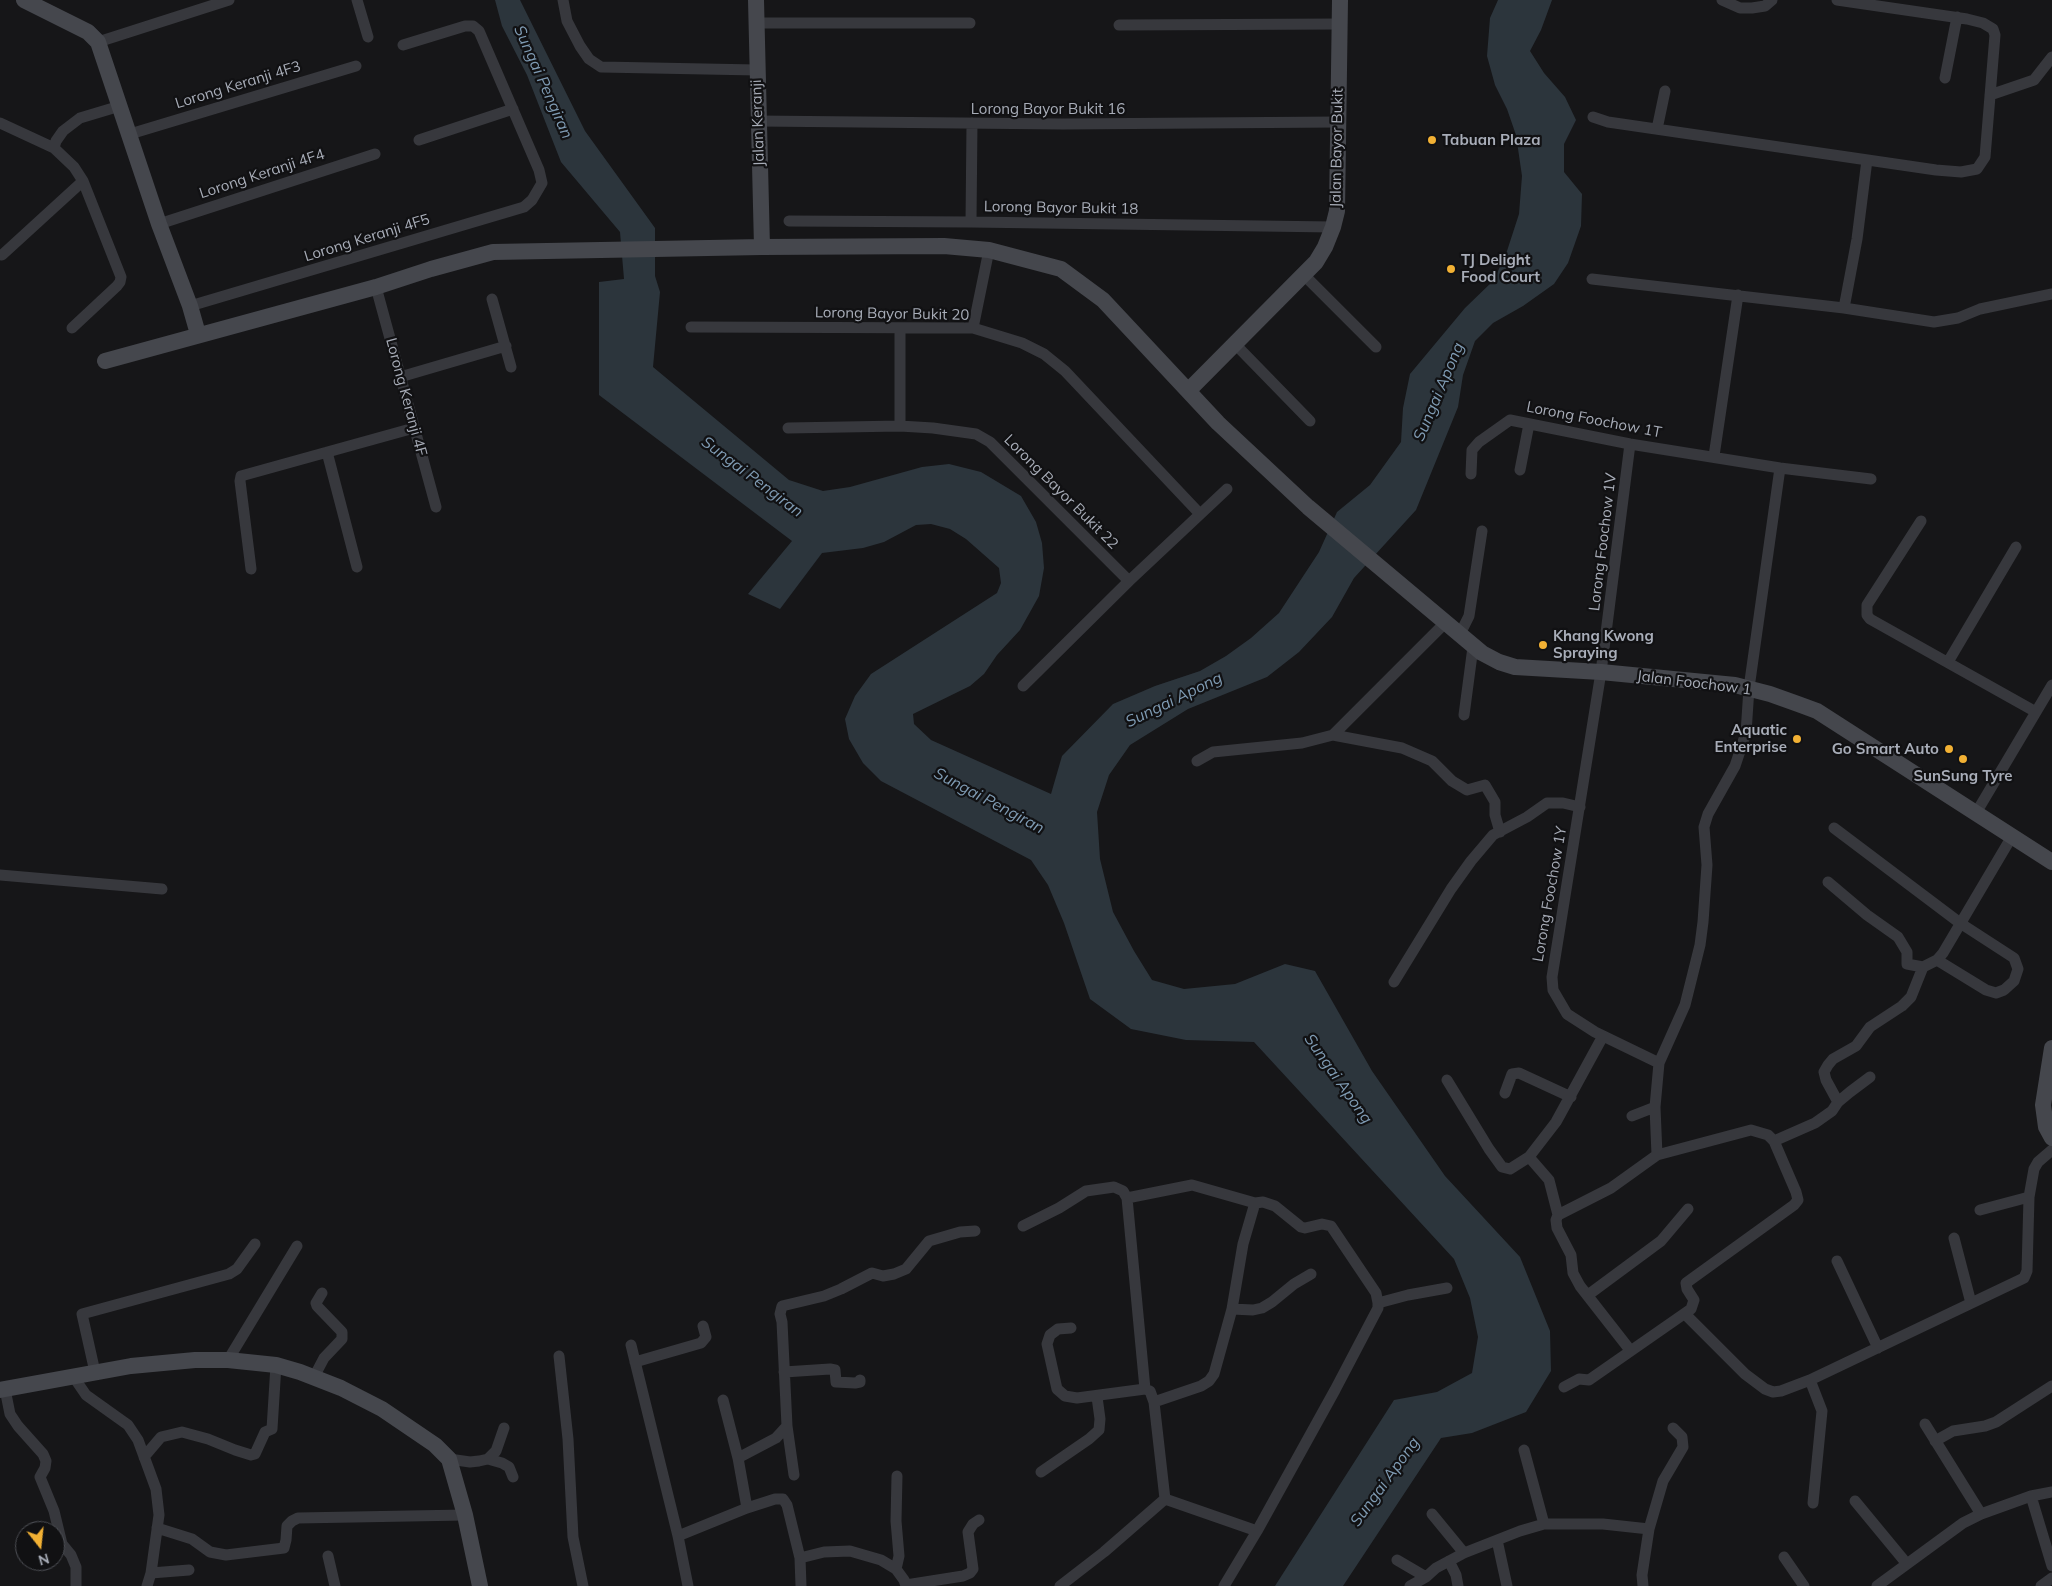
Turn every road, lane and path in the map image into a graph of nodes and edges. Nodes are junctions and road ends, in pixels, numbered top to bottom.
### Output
1 (24, 0) edge
2 (229, 0) edge
3 (357, 0) edge
4 (563, 0) edge
5 (756, 0) edge
6 (1340, 0) edge
7 (1722, 0) edge
8 (1772, 0) edge
9 (1837, 0) edge
10 (1957, 18) junction
11 (970, 23) dead end
12 (756, 24) junction
13 (1339, 24) junction
14 (1119, 25) dead end
15 (93, 37) junction
16 (368, 37) dead end
17 (403, 45) dead end
18 (2052, 57) edge
19 (356, 66) dead end
20 (757, 70) junction
21 (1945, 78) dead end
22 (1665, 92) dead end
23 (1990, 95) junction
24 (120, 106) junction
25 (513, 109) junction
26 (1593, 117) dead end
27 (758, 121) junction
28 (1338, 122) junction
29 (0, 123) edge
30 (972, 123) junction
31 (1657, 129) junction
32 (130, 134) junction
33 (419, 140) dead end
34 (58, 151) junction
35 (375, 154) dead end
36 (1867, 160) junction
37 (83, 181) junction
38 (789, 221) dead end
39 (970, 222) junction
40 (159, 224) junction
41 (1333, 227) junction
42 (762, 246) junction
43 (989, 250) junction
44 (2, 255) dead end
45 (1304, 274) junction
46 (1592, 279) dead end
47 (376, 287) junction
48 (2052, 294) edge
49 (1738, 296) junction
50 (492, 299) dead end
51 (190, 306) junction
52 (1844, 308) junction
53 (691, 327) dead end
54 (72, 328) dead end
55 (900, 328) junction
56 (973, 328) junction
57 (198, 334) junction
58 (1235, 344) junction
59 (506, 346) junction
60 (1376, 347) dead end
61 (104, 361) dead end
62 (1162, 363) junction
63 (1214, 364) junction
64 (511, 367) dead end
65 (400, 378) junction
66 (1189, 390) junction
67 (1216, 420) junction
68 (1310, 421) dead end
69 (1529, 424) junction
70 (900, 426) junction
71 (414, 428) junction
72 (788, 428) dead end
73 (1630, 444) junction
74 (327, 452) junction
75 (1714, 456) junction
76 (1780, 468) junction
77 (1520, 470) dead end
78 (1471, 474) dead end
79 (1871, 479) dead end
80 (1227, 489) dead end
81 (436, 507) dead end
82 (1200, 514) junction
83 (1920, 520) dead end
84 (1482, 531) dead end
85 (2016, 547) dead end
86 (357, 567) dead end
87 (250, 569) dead end
88 (1129, 581) junction
89 (1445, 623) junction
90 (1460, 634) junction
91 (1473, 647) junction
92 (1948, 662) junction
93 (1601, 672) junction
94 (2052, 685) edge
95 (1023, 686) dead end
96 (1749, 688) junction
97 (2036, 712) junction
98 (1464, 715) dead end
99 (1333, 735) junction
100 (1197, 761) dead end
101 (1580, 808) junction
102 (1976, 813) junction
103 (1834, 828) dead end
104 (1500, 832) junction
105 (2012, 838) junction
106 (2052, 861) edge
107 (0, 876) edge
108 (1828, 882) dead end
109 (162, 889) dead end
110 (1960, 923) junction
111 (1937, 960) junction
112 (1923, 967) junction
113 (1394, 982) dead end
114 (1603, 1036) junction
115 (2052, 1048) edge
116 (1659, 1063) junction
117 (1870, 1077) dead end
118 (1447, 1080) dead end
119 (1505, 1093) dead end
120 (1571, 1097) junction
121 (1838, 1102) junction
122 (1655, 1106) junction
123 (1632, 1116) dead end
124 (2052, 1138) edge
125 (1774, 1141) junction
126 (2052, 1150) edge
127 (1658, 1155) junction
128 (1529, 1157) junction
129 (2029, 1197) junction
130 (1127, 1198) junction
131 (1255, 1204) junction
132 (1688, 1209) dead end
133 (1980, 1210) dead end
134 (1558, 1215) junction
135 (1023, 1226) dead end
136 (975, 1231) dead end
137 (1954, 1238) dead end
138 (254, 1244) dead end
139 (297, 1246) dead end
140 (1838, 1261) dead end
141 (1311, 1274) dead end
142 (1447, 1288) dead end
143 (322, 1293) dead end
144 (1588, 1295) junction
145 (1378, 1303) junction
146 (1971, 1303) junction
147 (1232, 1310) junction
148 (1684, 1314) junction
149 (703, 1326) dead end
150 (1071, 1328) dead end
151 (631, 1345) dead end
152 (1878, 1348) junction
153 (1630, 1350) junction
154 (558, 1356) dead end
155 (228, 1360) junction
156 (635, 1362) junction
157 (276, 1366) junction
158 (95, 1372) junction
159 (784, 1372) junction
160 (73, 1376) junction
161 (314, 1377) junction
162 (860, 1380) dead end
163 (1810, 1380) junction
164 (2052, 1386) edge
165 (1564, 1387) dead end
166 (2, 1390) edge
167 (1145, 1390) junction
168 (1097, 1397) junction
169 (723, 1400) dead end
170 (1154, 1402) junction
171 (1925, 1424) dead end
172 (787, 1426) junction
173 (504, 1428) dead end
174 (1673, 1428) dead end
175 (1935, 1440) junction
176 (1524, 1450) dead end
177 (144, 1457) junction
178 (488, 1458) junction
179 (738, 1458) junction
180 (449, 1459) junction
181 (1041, 1472) dead end
182 (794, 1475) dead end
183 (897, 1476) dead end
184 (513, 1478) dead end
185 (2052, 1492) edge
186 (2031, 1496) junction
187 (1165, 1500) junction
188 (1855, 1502) dead end
189 (1813, 1503) dead end
190 (747, 1508) junction
191 (1432, 1514) dead end
192 (1981, 1514) junction
193 (465, 1515) junction
194 (980, 1520) dead end
195 (55, 1521) edge
196 (1544, 1524) junction
197 (157, 1528) junction
198 (1649, 1529) junction
199 (1257, 1531) junction
200 (678, 1536) junction
201 (1497, 1540) junction
202 (65, 1550) edge
203 (1464, 1553) junction
204 (328, 1556) dead end
205 (1784, 1557) dead end
206 (800, 1558) junction
207 (1397, 1560) dead end
208 (1449, 1561) junction
209 (1906, 1564) junction
210 (2052, 1566) edge
211 (896, 1569) junction
212 (189, 1570) dead end
213 (152, 1573) junction
214 (1426, 1577) junction
215 (2052, 1578) edge
216 (76, 1586) edge
217 (147, 1586) edge
218 (335, 1586) edge
219 (480, 1586) edge
220 (583, 1586) edge
221 (688, 1586) edge
222 (802, 1586) edge
223 (906, 1586) edge
224 (1060, 1586) edge
225 (1224, 1586) edge
226 (1410, 1586) edge
227 (1458, 1586) edge
228 (1507, 1586) edge
229 (1643, 1586) edge
230 (1804, 1586) edge
231 (1877, 1586) edge
232 (2041, 1586) edge

1 - 15 street
2 - 15 street
3 - 16 street
4 - 20 street
5 - 12 street, Jalan Keranji
6 - 13 street, Jalan Bayor Bukit
7 - 8 street
9 - 10 street
10 - 21 street
10 - 23 street
11 - 12 street
12 - 20 street, Jalan Keranji
13 - 14 street
13 - 28 street, Jalan Bayor Bukit
15 - 24 street
17 - 25 street
18 - 23 street
19 - 32 street, Lorong Keranji 4F3
20 - 27 street, Jalan Keranji
22 - 31 street
23 - 36 street
24 - 32 street
24 - 34 street
25 - 33 street
25 - 51 street, Lorong Keranji 4F5
26 - 31 street
27 - 30 street, Lorong Bayor Bukit 16
27 - 42 street, Jalan Keranji
28 - 30 street, Lorong Bayor Bukit 16
28 - 41 street, Jalan Bayor Bukit
29 - 34 street
30 - 39 street
31 - 36 street
32 - 40 street
34 - 37 street
35 - 40 street, Lorong Keranji 4F4
36 - 52 street
37 - 44 street
37 - 54 street
38 - 39 street, Lorong Bayor Bukit 18
39 - 41 street, Lorong Bayor Bukit 18
40 - 51 street
41 - 45 street, Jalan Bayor Bukit
42 - 43 street
42 - 47 street
43 - 56 street
43 - 62 street
45 - 58 street, Jalan Bayor Bukit
45 - 60 street
46 - 49 street
47 - 57 street
47 - 65 street, Lorong Keranji 4F
48 - 52 street
49 - 52 street
49 - 75 street
50 - 59 street
51 - 57 street
53 - 55 street, Lorong Bayor Bukit 20
55 - 56 street, Lorong Bayor Bukit 20
55 - 70 street
56 - 82 street, Lorong Bayor Bukit 20
57 - 61 street
58 - 63 street, Jalan Bayor Bukit
58 - 68 street
59 - 64 street
59 - 65 street
62 - 63 street
62 - 66 street
62 - 67 street
63 - 66 street, Jalan Bayor Bukit
63 - 67 street
65 - 71 street, Lorong Keranji 4F
66 - 67 street
67 - 89 street, Jalan Foochow 1
69 - 73 street, Lorong Foochow 1T
69 - 77 street
69 - 78 street, Lorong Foochow 1T
70 - 72 street, Lorong Bayor Bukit 22
70 - 88 street, Lorong Bayor Bukit 22
71 - 74 street
71 - 81 street, Lorong Keranji 4F
73 - 75 street, Lorong Foochow 1T
73 - 93 street, Lorong Foochow 1V
74 - 86 street
74 - 87 street
75 - 76 street, Lorong Foochow 1T
76 - 79 street, Lorong Foochow 1T
76 - 96 street
80 - 82 street
82 - 88 street
83 - 92 street
84 - 90 street
85 - 92 street
88 - 95 street
89 - 90 street, Jalan Foochow 1
89 - 99 street
90 - 91 street, Jalan Foochow 1
91 - 93 street, Jalan Foochow 1
91 - 98 street
92 - 97 street
93 - 96 street, Jalan Foochow 1
93 - 101 street, Lorong Foochow 1Y
94 - 97 street
96 - 102 street, Jalan Foochow 1
96 - 116 street
97 - 102 street
99 - 100 street
99 - 104 street
101 - 104 street
101 - 114 street, Lorong Foochow 1Y
102 - 105 street, Jalan Foochow 1
103 - 110 street
104 - 113 street
105 - 106 street, Jalan Foochow 1
105 - 110 street
107 - 109 street
108 - 112 street
110 - 111 street
110 - 111 street
111 - 112 street
112 - 121 street
114 - 116 street, Lorong Foochow 1Y
114 - 120 street
115 - 124 street
116 - 122 street
117 - 121 street
118 - 128 street
119 - 120 street
120 - 128 street
121 - 125 street
122 - 123 street
122 - 127 street
125 - 127 street
125 - 148 street
126 - 129 street
127 - 134 street
128 - 134 street
129 - 133 street
129 - 146 street
130 - 131 street
130 - 135 street
130 - 167 street
131 - 145 street
131 - 147 street
132 - 144 street
134 - 144 street
136 - 159 street
137 - 146 street
138 - 158 street
139 - 155 street
140 - 152 street
141 - 147 street
142 - 145 street
143 - 161 street
144 - 153 street
145 - 199 street
146 - 152 street
147 - 170 street
148 - 153 street
148 - 163 street
149 - 156 street
150 - 168 street
151 - 156 street
152 - 163 street
153 - 165 street
154 - 220 street
155 - 157 street
155 - 158 street
156 - 200 street
157 - 161 street
157 - 177 street
158 - 160 street
159 - 162 street
159 - 172 street
160 - 166 street
160 - 177 street
161 - 180 street
163 - 189 street
164 - 175 street
166 - 195 street
167 - 168 street
167 - 170 street
168 - 181 street
169 - 179 street
170 - 187 street
171 - 175 street
172 - 179 street
172 - 182 street
173 - 178 street
174 - 198 street
175 - 192 street
176 - 196 street
177 - 197 street
178 - 180 street
178 - 184 street
179 - 190 street
180 - 193 street
183 - 211 street
185 - 186 street
186 - 192 street
186 - 210 street
187 - 199 street
187 - 224 street
188 - 209 street
190 - 200 street
190 - 206 street
191 - 203 street
192 - 209 street
193 - 197 street
193 - 219 street
194 - 223 street
196 - 198 street
196 - 201 street
197 - 213 street
198 - 229 street
199 - 225 street
200 - 221 street
201 - 203 street
201 - 228 street
202 - 216 street
203 - 208 street
204 - 218 street
205 - 230 street
206 - 211 street
206 - 222 street
207 - 214 street
208 - 214 street
208 - 227 street
209 - 231 street
211 - 223 street
212 - 213 street
213 - 217 street
214 - 226 street
215 - 232 street

